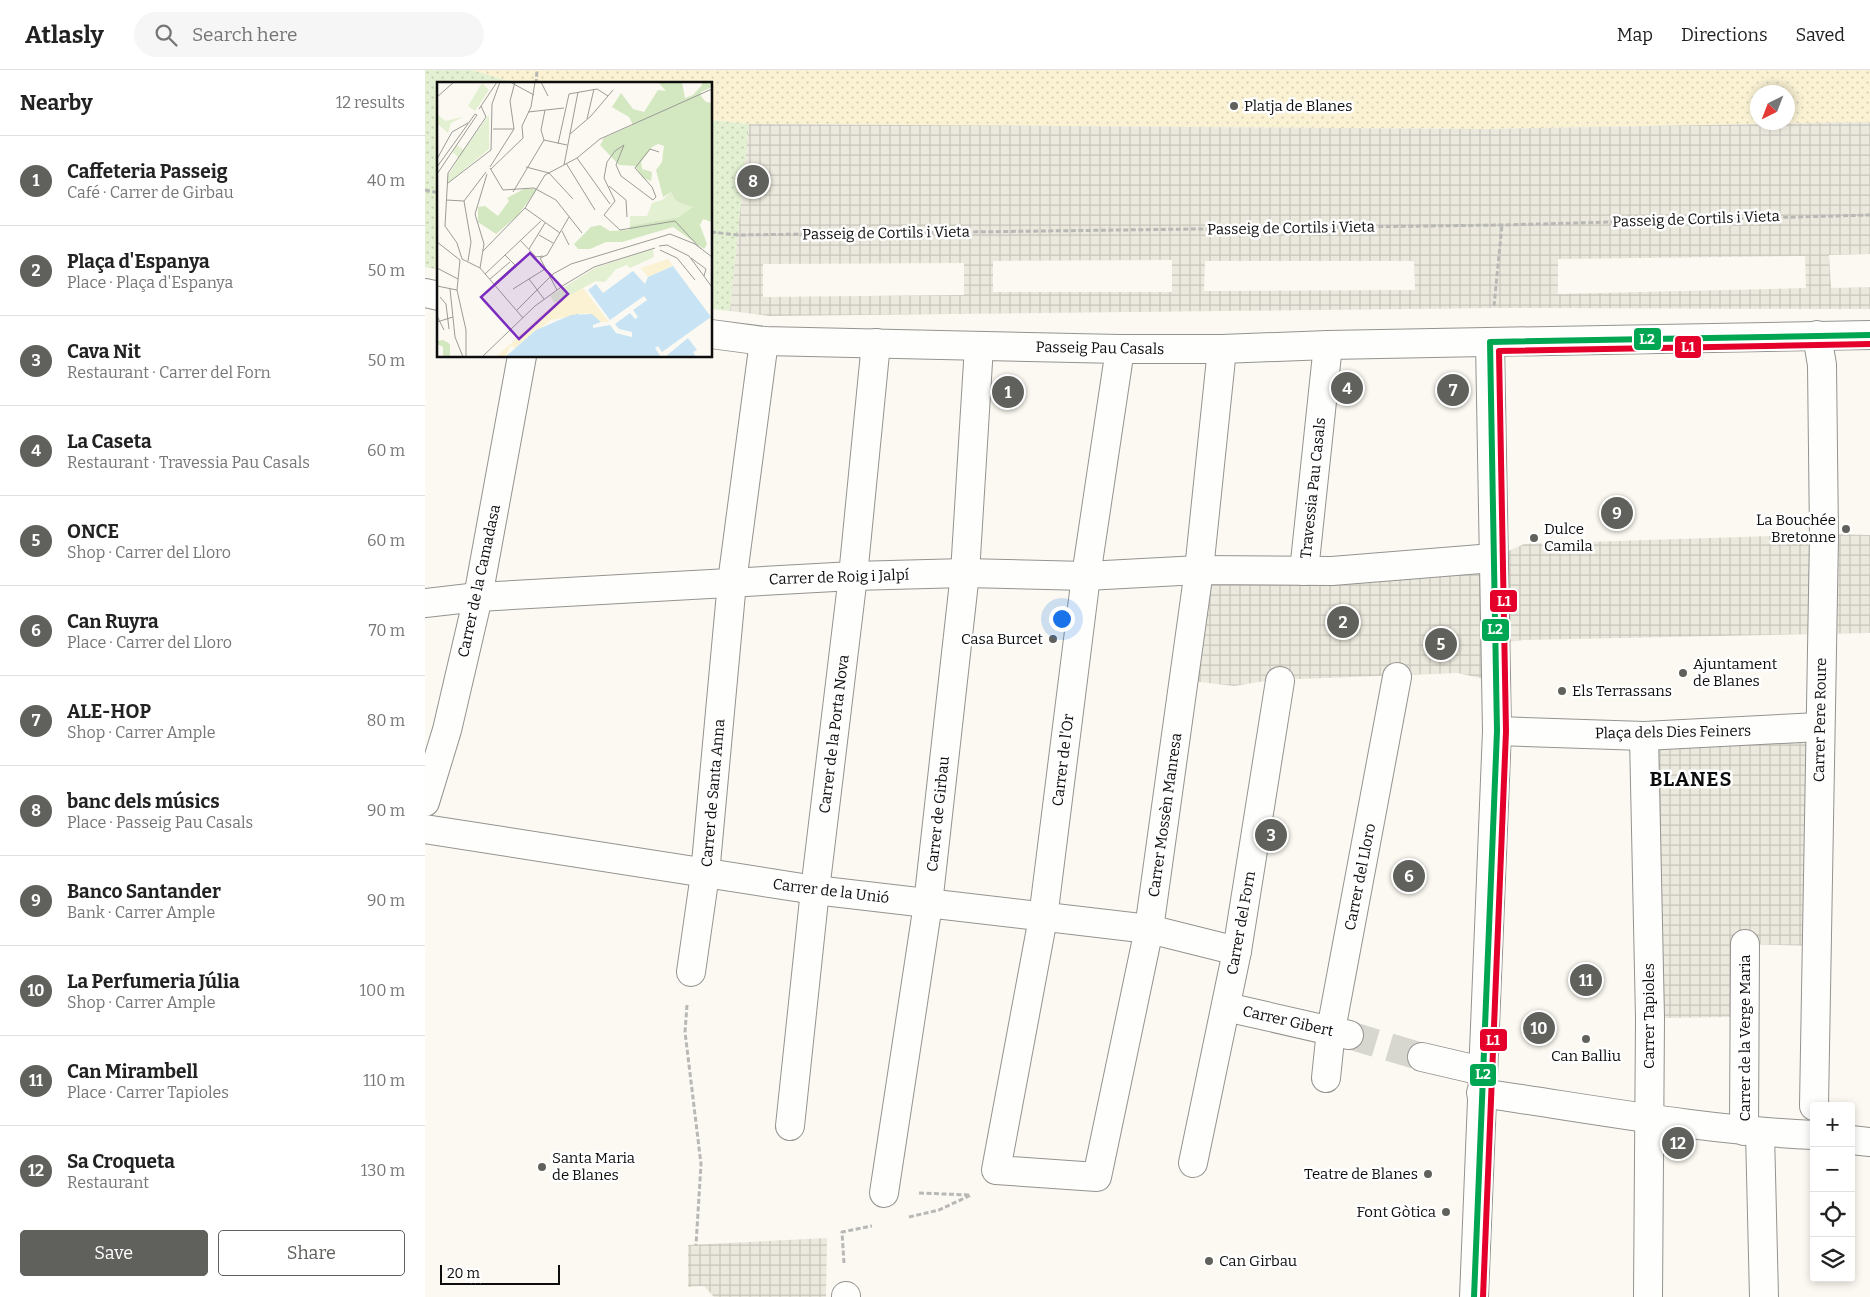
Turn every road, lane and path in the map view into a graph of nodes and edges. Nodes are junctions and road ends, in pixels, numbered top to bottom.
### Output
1 (1870, 214) edge
2 (1503, 225) junction
3 (713, 232) edge
4 (713, 334) edge
5 (1817, 335) junction
6 (1870, 335) edge
7 (764, 340) junction
8 (1490, 342) junction
9 (876, 343) junction
10 (1328, 345) junction
11 (979, 346) junction
12 (1120, 349) junction
13 (1222, 349) junction
14 (522, 358) edge
15 (1493, 558) junction
16 (1199, 570) junction
17 (1304, 571) junction
18 (965, 572) junction
19 (853, 576) junction
20 (1086, 576) junction
21 (732, 582) junction
22 (479, 597) junction
23 (425, 603) edge
24 (1397, 677) dead end
25 (1280, 680) dead end
26 (1819, 727) junction
27 (1497, 731) junction
28 (1644, 736) junction
29 (425, 802) edge
30 (425, 829) edge
31 (705, 874) junction
32 (815, 890) junction
33 (928, 904) junction
34 (1043, 918) junction
35 (1149, 929) junction
36 (1745, 944) dead end
37 (1237, 952) junction
38 (691, 972) joint
39 (1226, 1007) junction
40 (1340, 1032) junction
41 (1422, 1057) tunnel mouth
42 (1326, 1078) dead end
43 (1481, 1082) junction
44 (1814, 1102) edge
45 (1649, 1120) junction
46 (790, 1126) dead end
47 (1752, 1132) junction
48 (1810, 1134) edge
49 (1855, 1140) edge
50 (1870, 1142) edge
51 (1193, 1163) dead end
52 (996, 1170) joint
53 (884, 1192) joint
54 (904, 1218) dead end
55 (877, 1224) dead end
56 (696, 1245) dead end
57 (847, 1297) edge
58 (1474, 1297) edge
59 (1648, 1297) edge
60 (1764, 1297) edge

1 - 2 path, Passeig de Cortils i Vieta
2 - 3 path, Passeig de Cortils i Vieta
2 - 8 path
4 - 7 street, Passeig Pau Casals
5 - 6 street
5 - 8 street
5 - 26 street, Carrer Pere Roure
7 - 9 street, Passeig Pau Casals
7 - 21 street, Carrer de Santa Anna
8 - 10 street, Passeig Pau Casals
8 - 15 street
9 - 11 street, Passeig Pau Casals
9 - 19 street, Carrer de la Porta Nova
10 - 13 street, Passeig Pau Casals
10 - 17 street, Travessia Pau Casals
11 - 12 street, Passeig Pau Casals
11 - 18 street, Carrer de Girbau
12 - 13 street, Passeig Pau Casals
12 - 20 street, Carrer de l'Or
13 - 16 street, Carrer Mossèn Manresa
14 - 22 street, Carrer de la Camadasa
15 - 17 street, Carrer de Roig i Jalpí
15 - 27 street
16 - 17 street, Carrer de Roig i Jalpí
16 - 20 street, Carrer de Roig i Jalpí
16 - 35 street, Carrer Mossèn Manresa
18 - 19 street, Carrer de Roig i Jalpí
18 - 20 street, Carrer de Roig i Jalpí
18 - 33 street, Carrer de Girbau
19 - 21 street, Carrer de Roig i Jalpí
19 - 32 street, Carrer de la Porta Nova
20 - 34 street, Carrer de l'Or
21 - 22 street, Carrer de Roig i Jalpí
21 - 31 street, Carrer de Santa Anna
22 - 23 street, Carrer de Roig i Jalpí
22 - 29 street, Carrer de la Camadasa
24 - 40 street, Carrer del Lloro
25 - 37 street, Carrer del Forn
26 - 28 street, Plaça dels Dies Feiners
26 - 44 street, Carrer Pere Roure
27 - 28 street, Plaça dels Dies Feiners
27 - 43 street
28 - 45 street, Carrer Tapioles
30 - 31 street, Carrer de la Unió
31 - 32 street, Carrer de la Unió
31 - 38 street, Carrer de Santa Anna
32 - 33 street, Carrer de la Unió
32 - 46 street, Carrer de la Porta Nova
33 - 34 street, Carrer de la Unió
33 - 53 street, Carrer de Girbau
34 - 35 street, Carrer de la Unió
34 - 52 street, Carrer de l'Or
35 - 37 street, Carrer de la Unió
35 - 52 street, Carrer Mossèn Manresa
36 - 47 street, Carrer de la Verge Maria
37 - 39 street, Carrer del Forn
38 - 56 path
39 - 40 street, Carrer Gibert
39 - 51 street, Carrer del Forn
40 - 42 street, Carrer del Lloro
41 - 43 street
43 - 45 street
43 - 58 street
45 - 47 street
45 - 59 street, Carrer Tapioles
47 - 48 street
47 - 60 street, Carrer de la Verge Maria
49 - 50 street
53 - 54 path
55 - 57 path

